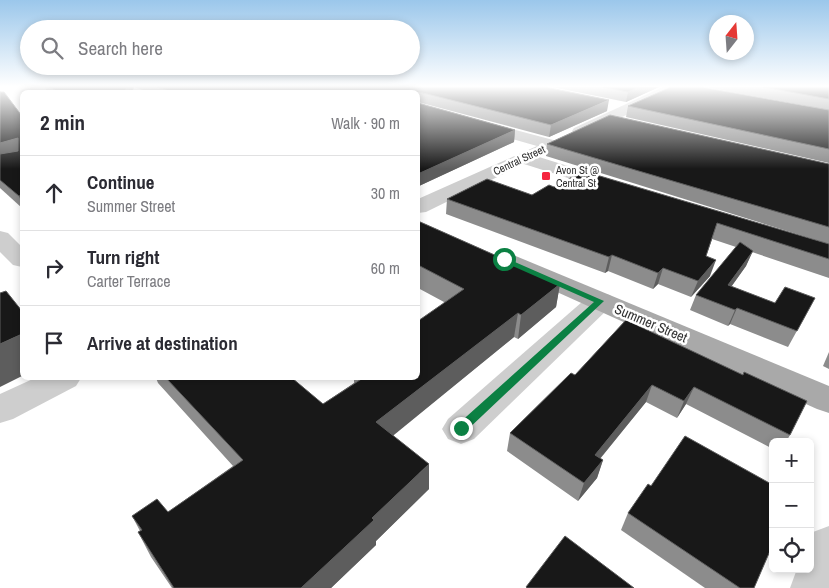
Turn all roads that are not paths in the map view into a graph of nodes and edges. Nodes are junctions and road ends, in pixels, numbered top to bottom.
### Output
1 (447, 114) edge
2 (602, 114) edge
3 (616, 114) edge
4 (631, 114) edge
5 (560, 140) junction
6 (523, 158) junction
7 (629, 192) edge
8 (420, 206) edge
9 (0, 238) edge
10 (486, 252) edge
11 (20, 258) edge
12 (600, 301) junction
13 (60, 380) edge
14 (829, 400) edge
15 (0, 408) edge
16 (461, 428) dead end
17 (829, 548) edge
18 (814, 588) edge

1 - 5 street
2 - 5 street, Central Street
3 - 4 street, Central Street
5 - 6 street, Central Street
6 - 7 street
6 - 8 street, Central Street
9 - 11 street
10 - 12 main road, Summer Street
12 - 14 main road, Summer Street
12 - 16 street
13 - 15 street
17 - 18 street

